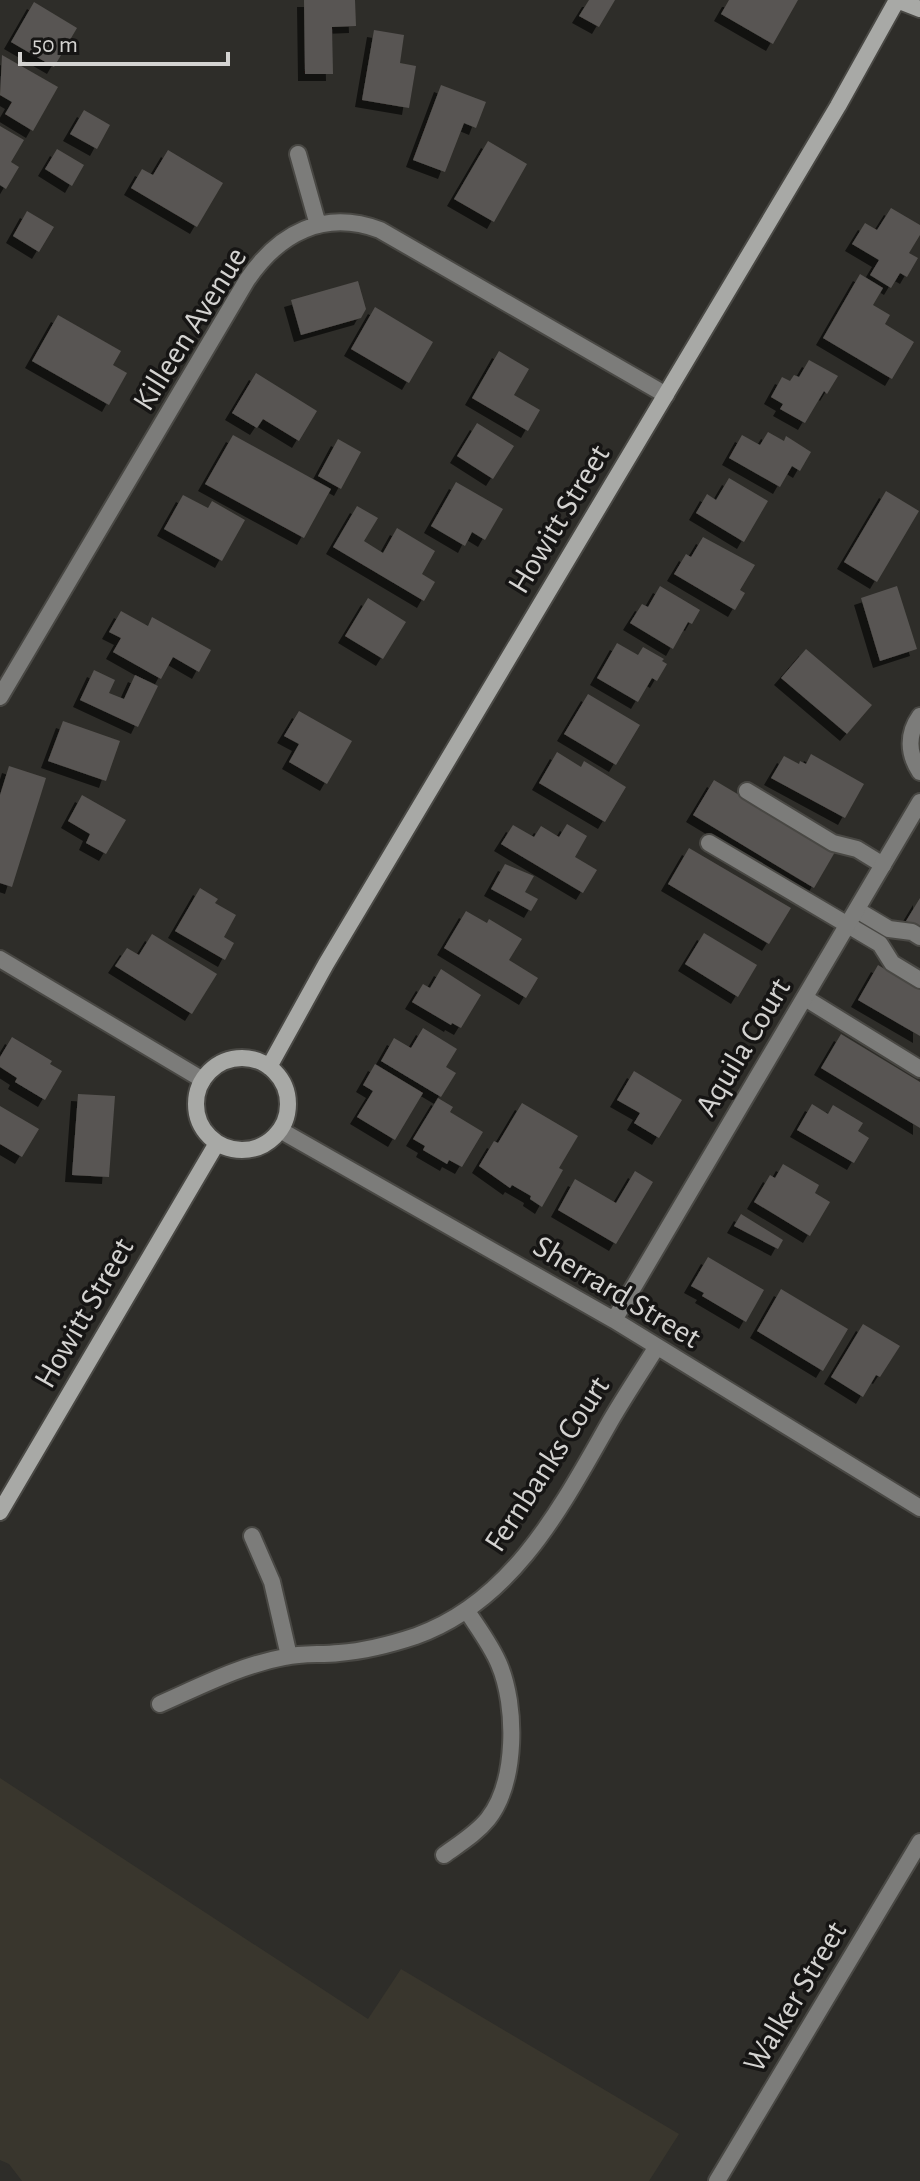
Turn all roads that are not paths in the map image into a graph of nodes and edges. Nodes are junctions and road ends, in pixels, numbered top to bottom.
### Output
1 (897, 0) edge
2 (920, 9) edge
3 (298, 154) dead end
4 (318, 225) junction
5 (666, 395) junction
6 (0, 697) edge
7 (920, 716) edge
8 (920, 772) edge
9 (747, 791) dead end
10 (920, 802) edge
11 (709, 843) dead end
12 (883, 865) junction
13 (857, 910) junction
14 (848, 926) junction
15 (920, 937) edge
16 (0, 959) edge
17 (920, 980) edge
18 (805, 998) junction
19 (269, 1067) junction
20 (920, 1069) edge
21 (203, 1080) junction
22 (280, 1130) junction
23 (217, 1143) junction
24 (614, 1320) junction
25 (656, 1348) junction
26 (920, 1508) edge
27 (0, 1512) edge
28 (252, 1536) dead end
29 (467, 1611) junction
30 (289, 1656) junction
31 (160, 1704) dead end
32 (920, 1842) edge
33 (444, 1855) dead end
34 (717, 2181) edge

1 - 2 street
1 - 5 street, Howitt Street
3 - 4 street
4 - 5 street, Killeen Avenue
4 - 6 street, Killeen Avenue
5 - 19 street, Howitt Street
7 - 8 street
9 - 12 street
10 - 12 street, Aquila Court
11 - 14 street
12 - 13 street, Aquila Court
13 - 14 street, Aquila Court
13 - 15 street
14 - 17 street
14 - 18 street, Aquila Court
16 - 21 street
18 - 20 street
18 - 24 street, Aquila Court
19 - 21 street
19 - 22 street
21 - 23 street
22 - 23 street
22 - 24 street, Sherrard Street
23 - 27 street, Howitt Street
24 - 25 street, Sherrard Street
25 - 26 street, Sherrard Street
25 - 29 street, Fernbanks Court
28 - 30 street
29 - 30 street, Fernbanks Court
29 - 33 street
30 - 31 street, Fernbanks Court
32 - 34 street, Walker Street

